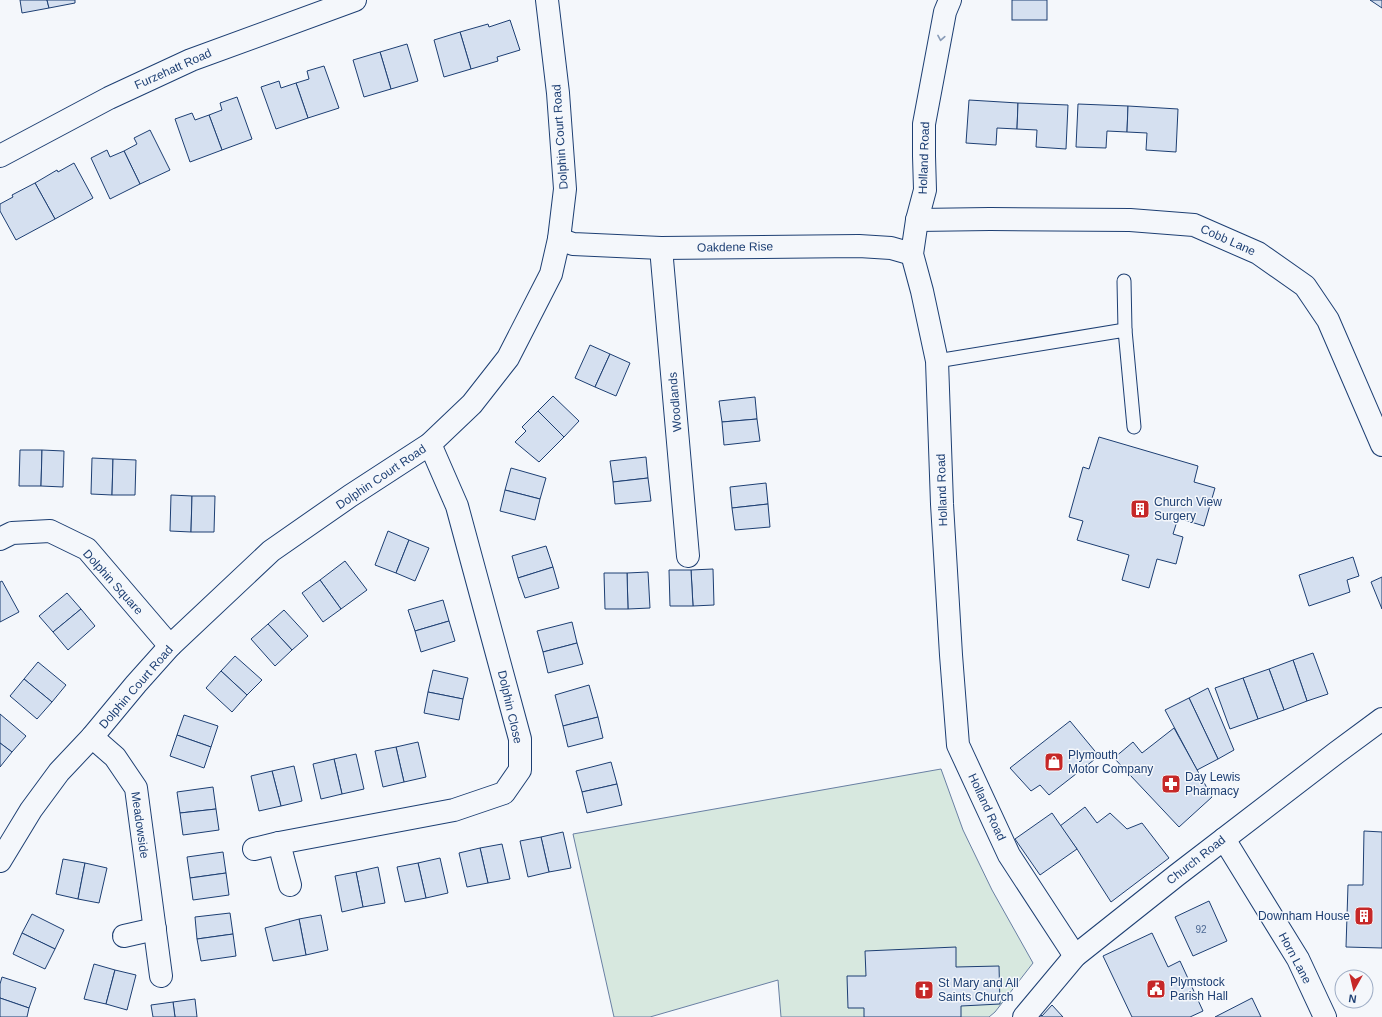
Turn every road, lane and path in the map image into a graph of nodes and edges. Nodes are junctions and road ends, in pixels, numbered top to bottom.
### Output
1 (355, 0) edge
2 (547, 0) edge
3 (950, 0) edge
4 (0, 156) edge
5 (917, 220) junction
6 (559, 239) junction
7 (661, 248) junction
8 (912, 254) junction
9 (1124, 281) dead end
10 (1125, 330) junction
11 (937, 361) junction
12 (1134, 427) dead end
13 (430, 444) junction
14 (1382, 445) edge
15 (0, 539) edge
16 (688, 556) dead end
17 (170, 646) junction
18 (1382, 719) edge
19 (92, 737) junction
20 (1224, 839) junction
21 (279, 843) junction
22 (254, 849) dead end
23 (0, 861) edge
24 (290, 885) dead end
25 (154, 929) junction
26 (124, 936) dead end
27 (1076, 956) junction
28 (161, 976) dead end
29 (1024, 1017) edge
30 (1324, 1017) edge

1 - 4 street, Furzehatt Road
2 - 6 street, Dolphin Court Road
3 -> 5 street, Holland Road
5 - 8 street, Holland Road
5 - 14 street, Cobb Lane
6 - 7 street, Oakdene Rise
6 - 13 street, Dolphin Court Road
7 - 8 street, Oakdene Rise
7 - 16 street, Woodlands
8 - 11 street, Holland Road
9 - 10 lane
10 - 11 lane
10 - 12 lane
11 - 27 street, Holland Road
13 - 17 street, Dolphin Court Road
13 - 21 street, Dolphin Close
15 - 17 street, Dolphin Square
17 - 19 street, Dolphin Court Road
18 - 20 street, Church Road
19 - 23 street, Dolphin Court Road
19 - 25 street, Meadowside
20 - 27 street, Church Road
20 - 30 street, Horn Lane
21 - 22 street, Dolphin Close
21 - 24 street
25 - 26 street
25 - 28 street, Meadowside
27 - 29 street, Church Road

